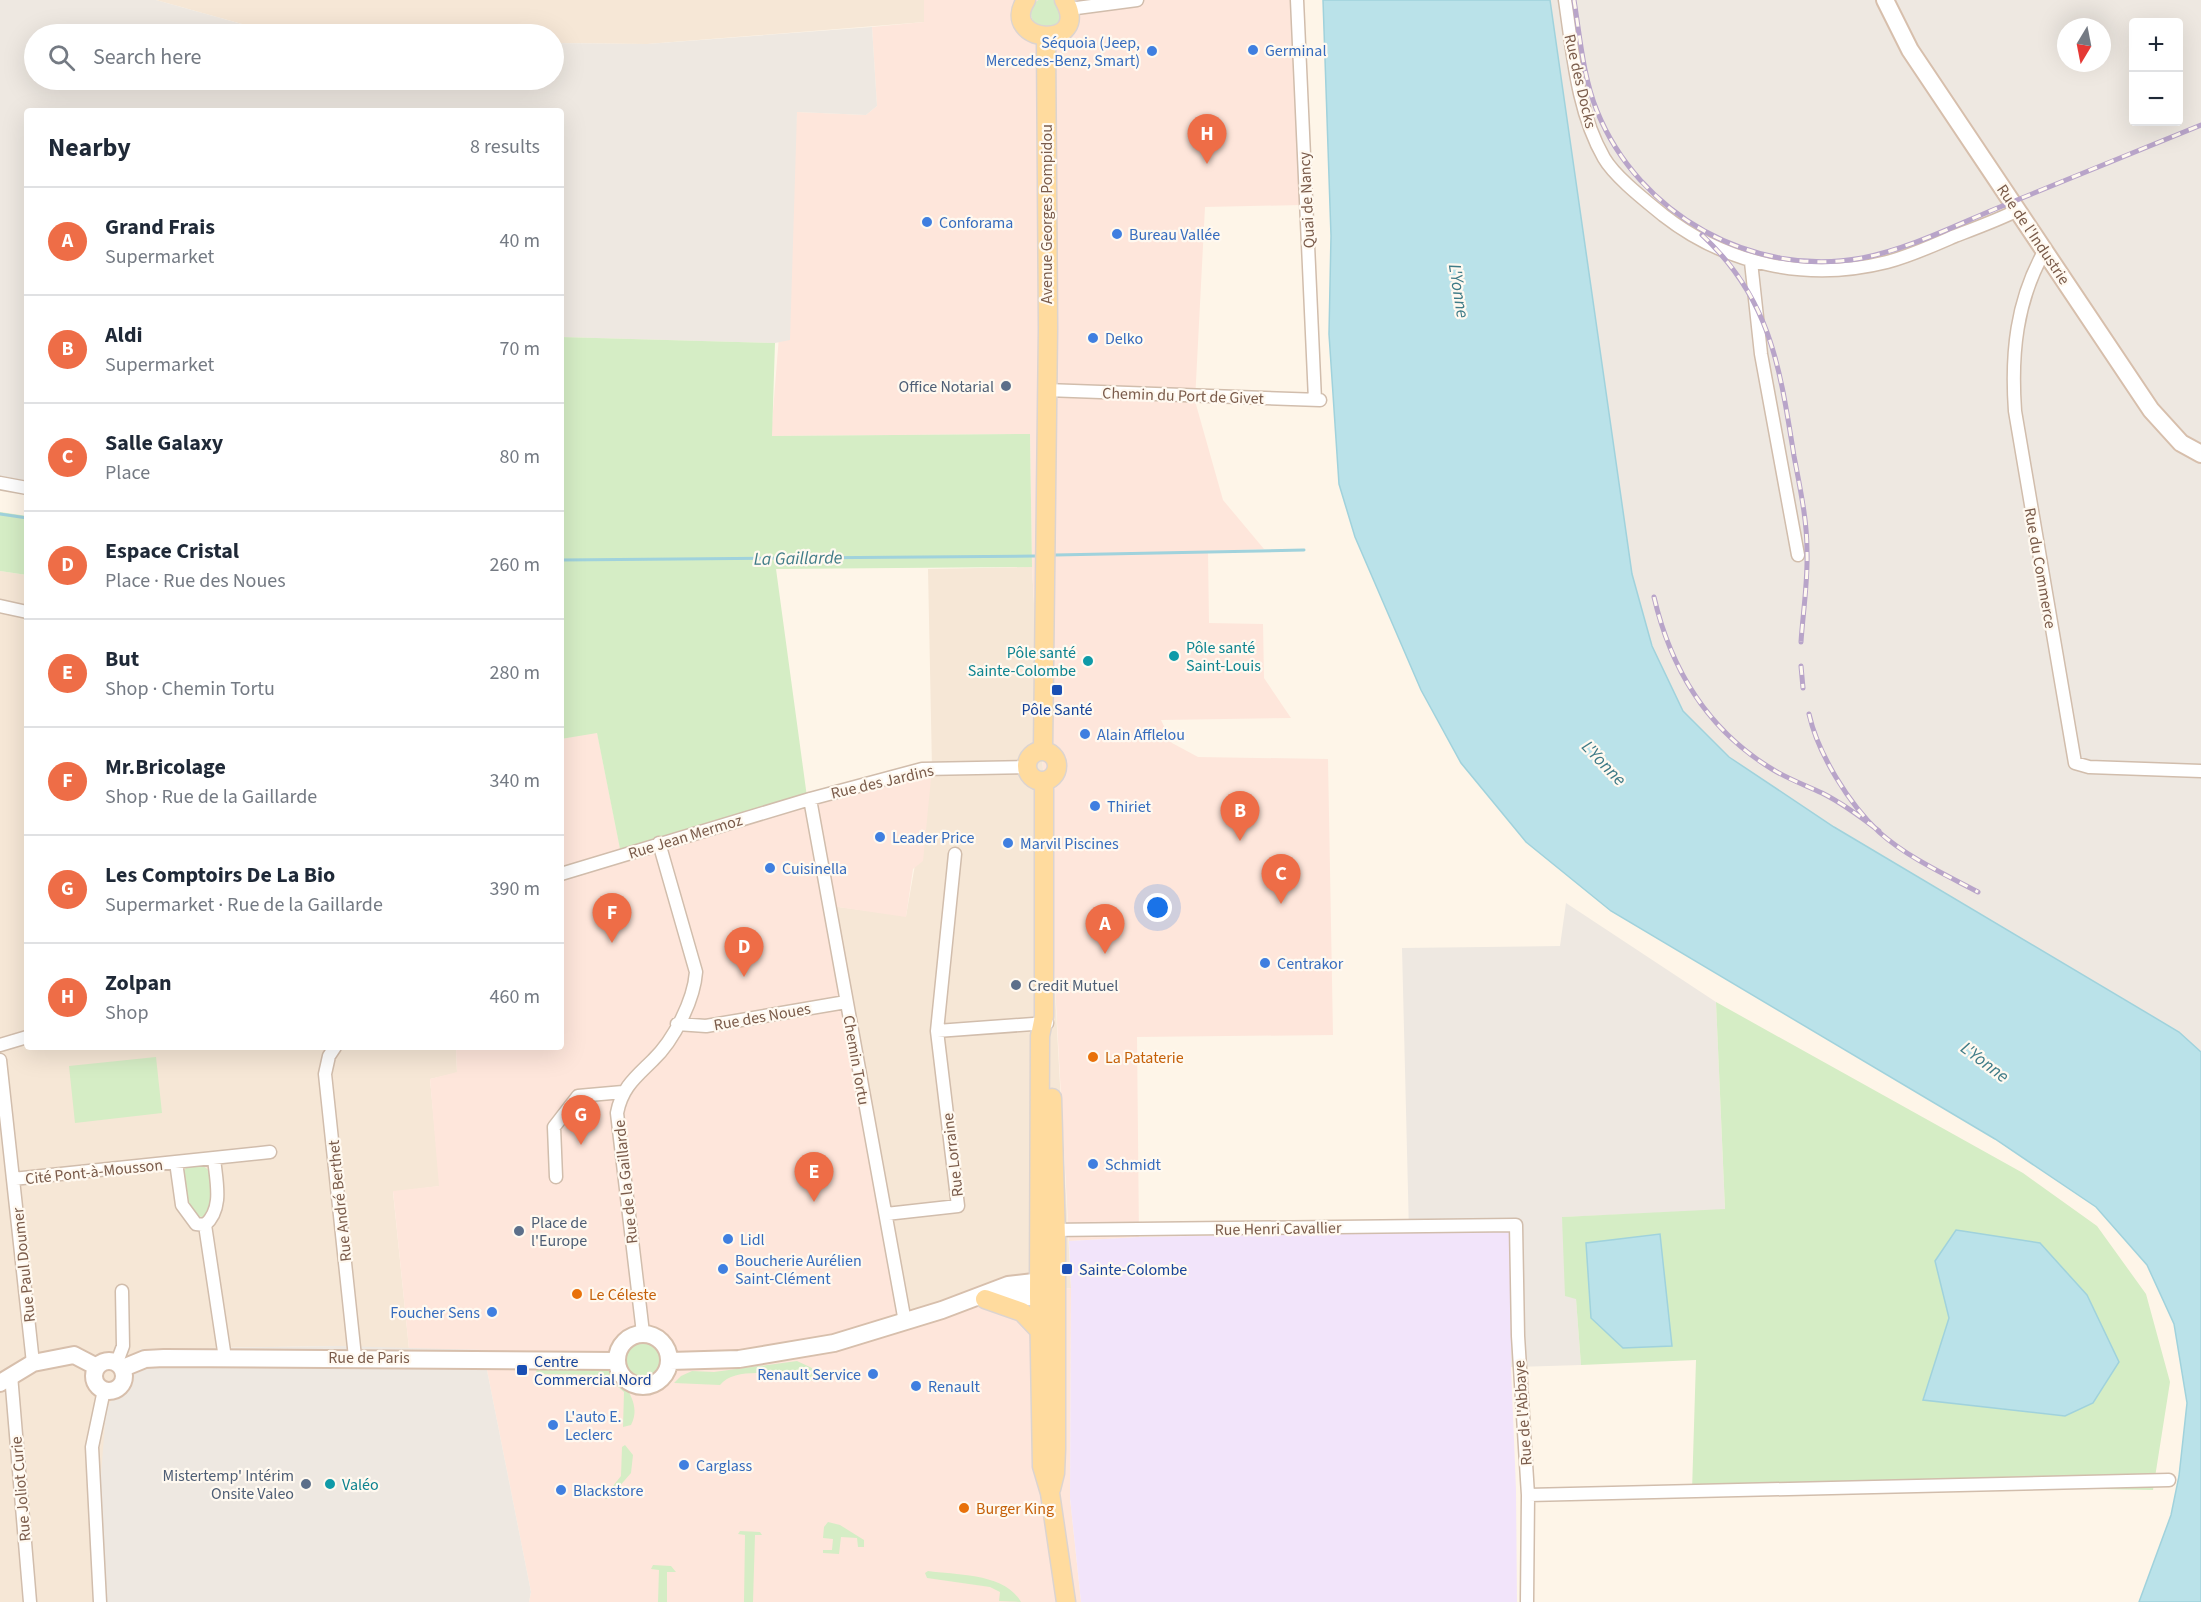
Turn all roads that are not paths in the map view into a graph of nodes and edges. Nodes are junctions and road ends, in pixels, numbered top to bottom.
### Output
1 (1026, 0) edge
2 (1137, 0) edge
3 (1297, 0) edge
4 (1565, 0) edge
5 (1886, 0) edge
6 (1067, 5) edge
7 (1046, 37) junction
8 (2018, 210) junction
9 (2045, 250) junction
10 (1751, 262) junction
11 (1046, 390) junction
12 (1317, 400) joint
13 (2201, 454) edge
14 (0, 483) edge
15 (24, 487) edge
16 (1798, 555) dead end
17 (0, 606) edge
18 (24, 611) edge
19 (1043, 750) junction
20 (1027, 767) junction
21 (2201, 771) edge
22 (1044, 781) junction
23 (810, 798) junction
24 (659, 843) junction
25 (955, 854) dead end
26 (564, 873) edge
27 (846, 1002) junction
28 (1044, 1021) junction
29 (677, 1024) junction
30 (937, 1031) junction
31 (24, 1038) edge
32 (0, 1045) edge
33 (334, 1050) edge
34 (0, 1060) edge
35 (623, 1092) junction
36 (270, 1152) dead end
37 (214, 1158) junction
38 (176, 1162) junction
39 (556, 1177) dead end
40 (13, 1179) junction
41 (886, 1214) junction
42 (1516, 1225) joint
43 (205, 1226) junction
44 (1047, 1230) junction
45 (1047, 1289) junction
46 (122, 1292) dead end
47 (965, 1299) junction
48 (985, 1299) junction
49 (905, 1322) junction
50 (1040, 1331) junction
51 (643, 1333) junction
52 (355, 1357) junction
53 (225, 1358) junction
54 (617, 1361) junction
55 (670, 1361) junction
56 (33, 1363) junction
57 (120, 1365) junction
58 (96, 1367) junction
59 (6, 1379) edge
60 (104, 1390) junction
61 (2169, 1480) dead end
62 (1050, 1493) junction
63 (1528, 1495) junction
64 (30, 1602) edge
65 (100, 1602) edge
66 (1065, 1602) edge
67 (1527, 1602) edge

1 - 7 main road
2 - 6 street
3 - 12 street, Quai de Nancy
4 - 10 street, Rue des Docks
5 - 8 street, Rue de l'Industrie
6 - 7 main road
7 - 11 main road, Avenue Georges Pompidou
8 - 9 street, Rue de l'Industrie
8 - 10 street, Rue des Docks
9 - 13 street, Rue de l'Industrie
9 - 21 street, Rue du Commerce
10 - 16 street
11 - 12 street, Chemin du Port de Givet
11 - 19 main road, Avenue Georges Pompidou
14 - 15 street
17 - 18 street
19 - 20 main road
19 - 22 main road
20 - 22 main road
20 - 23 street, Rue des Jardins
22 - 28 main road
23 - 24 street, Rue Jean Mermoz
23 - 27 street, Chemin Tortu
24 - 26 street, Rue Jean Mermoz
24 - 29 street, Rue de la Gaillarde
25 - 30 street, Rue Lorraine
27 - 29 street, Rue des Noues
27 - 41 street, Chemin Tortu
28 - 30 street
28 - 44 main road
29 - 35 street, Rue de la Gaillarde
30 - 41 street, Rue Lorraine
31 - 32 street
33 - 52 street, Rue André Berthet
34 - 40 street, Rue Paul Doumer
35 - 39 street
35 - 51 street, Rue de la Gaillarde
36 - 37 street, Cité Pont-à-Mousson
37 - 38 street, Cité Pont-à-Mousson
37 - 43 street
38 - 40 street, Cité Pont-à-Mousson
38 - 43 street, Cité Pont-à-Mousson
40 - 56 street, Rue Paul Doumer
41 - 49 street, Chemin Tortu
42 - 44 street, Rue Henri Cavallier
42 - 63 street, Rue de l'Abbaye
43 - 53 street
44 - 45 main road
45 - 47 street
45 - 48 street
45 - 50 main road
45 - 62 main road
46 - 57 street
47 - 48 street
47 - 49 street
48 - 50 main road
49 - 55 street
50 - 62 main road
51 - 54 street
51 - 55 street
52 - 53 street, Rue de Paris
52 - 54 street, Rue de Paris
53 - 57 street, Rue de Paris
54 - 55 street
56 - 58 street
56 - 59 street
57 - 58 street
57 - 60 street
58 - 60 street
59 - 64 street, Rue Joliot Curie
60 - 65 street
61 - 63 street
62 - 66 main road
63 - 67 street, Rue de l'Abbaye

